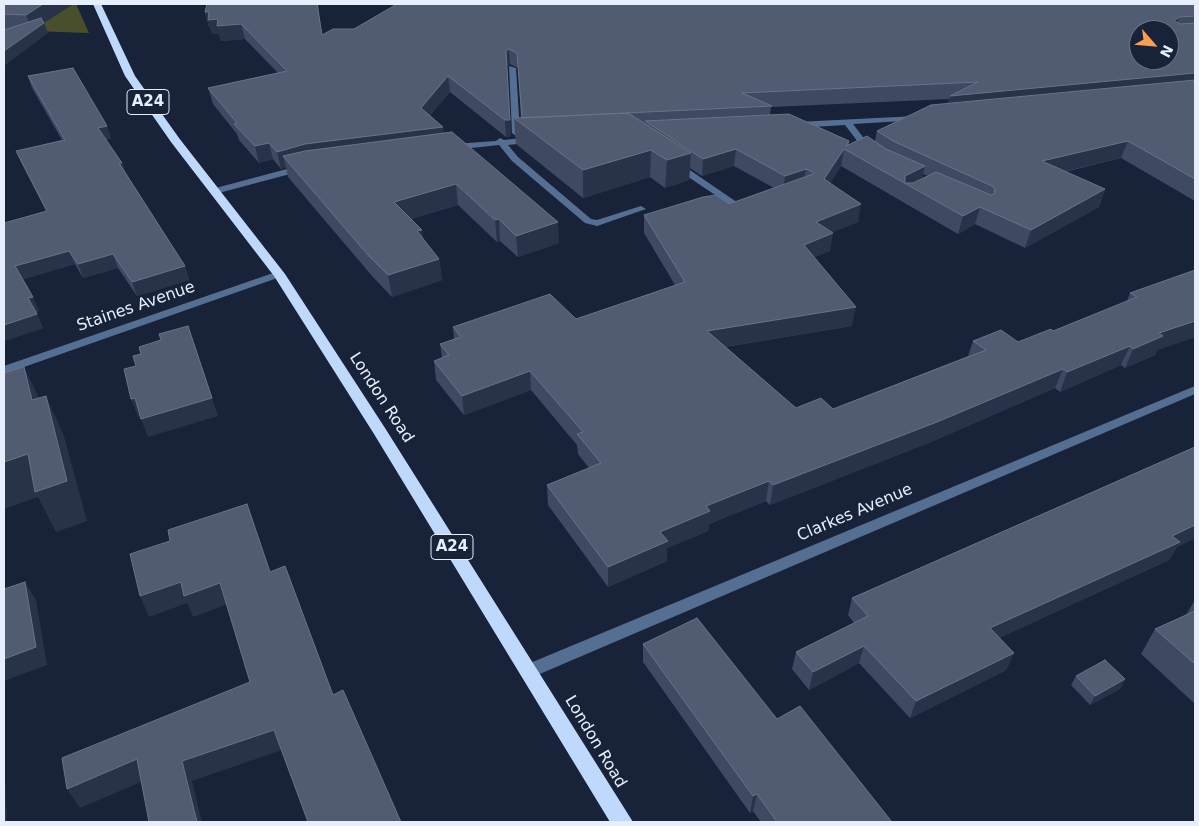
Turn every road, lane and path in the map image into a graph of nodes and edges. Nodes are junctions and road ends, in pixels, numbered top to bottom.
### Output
1 (96, 4) edge
2 (512, 68) edge
3 (927, 118) edge
4 (848, 123) junction
5 (791, 126) edge
6 (545, 139) edge
7 (517, 140) junction
8 (500, 142) junction
9 (444, 148) edge
10 (665, 157) edge
11 (878, 157) edge
12 (309, 166) edge
13 (215, 191) junction
14 (723, 208) edge
15 (641, 209) dead end
16 (279, 274) junction
17 (4, 370) edge
18 (1195, 390) edge
19 (529, 671) junction
20 (622, 822) edge

1 - 13 highway, London Road / A24
2 - 7 street
3 - 4 street
4 - 5 street
4 - 11 street
6 - 7 street
7 - 8 street
8 - 9 street
8 - 15 street
10 - 14 street
12 - 13 street
13 - 16 highway, London Road / A24
16 - 17 street, Staines Avenue
16 - 19 highway, London Road / A24
18 - 19 street, Clarkes Avenue
19 - 20 highway, London Road / A24

